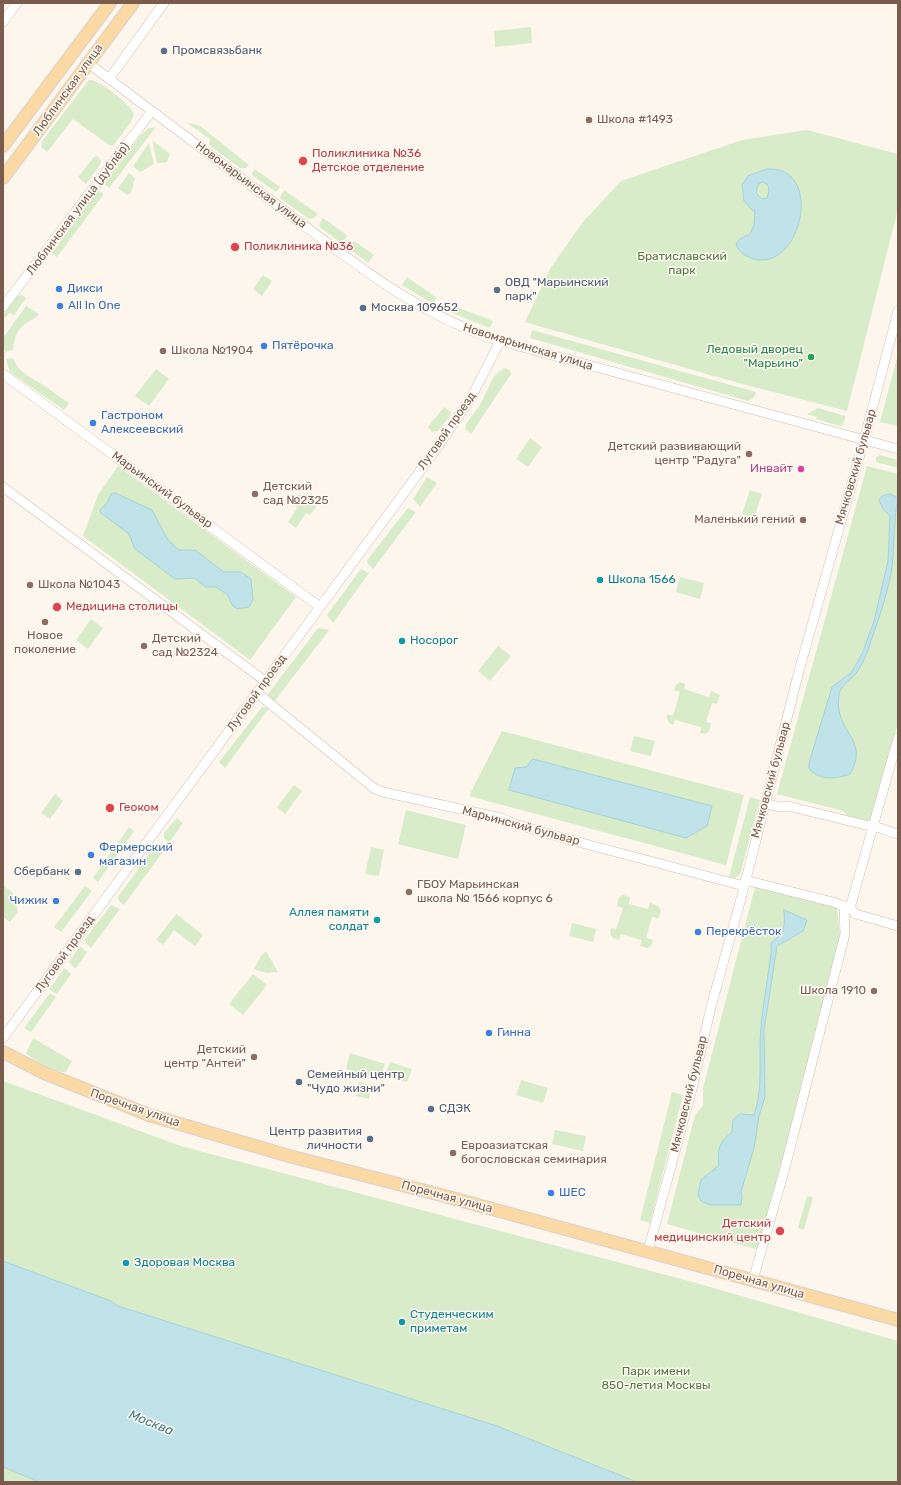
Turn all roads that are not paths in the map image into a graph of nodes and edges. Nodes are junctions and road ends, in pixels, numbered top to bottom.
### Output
1 (17, 3) edge
2 (110, 3) edge
3 (133, 3) edge
4 (164, 3) edge
5 (3, 22) edge
6 (88, 64) junction
7 (108, 79) junction
8 (152, 111) junction
9 (3, 146) edge
10 (3, 178) edge
11 (3, 307) edge
12 (898, 311) edge
13 (500, 341) junction
14 (3, 374) edge
15 (864, 440) junction
16 (898, 449) edge
17 (3, 487) edge
18 (320, 607) junction
19 (265, 681) junction
20 (257, 693) junction
21 (898, 738) edge
22 (765, 803) junction
23 (874, 825) junction
24 (898, 834) edge
25 (744, 883) junction
26 (847, 907) junction
27 (898, 926) edge
28 (3, 1038) edge
29 (3, 1052) edge
30 (648, 1251) junction
31 (753, 1280) junction
32 (898, 1320) edge

1 - 5 street
2 - 9 main road, Люблинская улица
3 - 6 main road, Люблинская улица
4 - 7 street
6 - 7 street, Новомарьинская улица
6 - 10 main road, Люблинская улица
7 - 8 street, Новомарьинская улица
8 - 11 street, Люблинская улица (дублёр)
8 - 13 street, Новомарьинская улица
12 - 15 street, Мячковский бульвар
13 - 15 street, Новомарьинская улица
13 - 18 street, Луговой проезд
14 - 18 street, Марьинский бульвар
15 - 16 street, Новомарьинская улица
15 - 22 street, Мячковский бульвар
17 - 19 street
18 - 19 street, Луговой проезд
19 - 20 street, Луговой проезд
20 - 25 street, Марьинский бульвар
20 - 28 street, Луговой проезд
21 - 23 street
22 - 23 street
22 - 25 street, Мячковский бульвар
23 - 24 street
23 - 26 street
25 - 26 street, Марьинский бульвар
25 - 30 street, Мячковский бульвар
26 - 27 street, Марьинский бульвар
26 - 31 street
29 - 30 main road, Поречная улица
30 - 31 main road, Поречная улица
31 - 32 main road, Поречная улица

